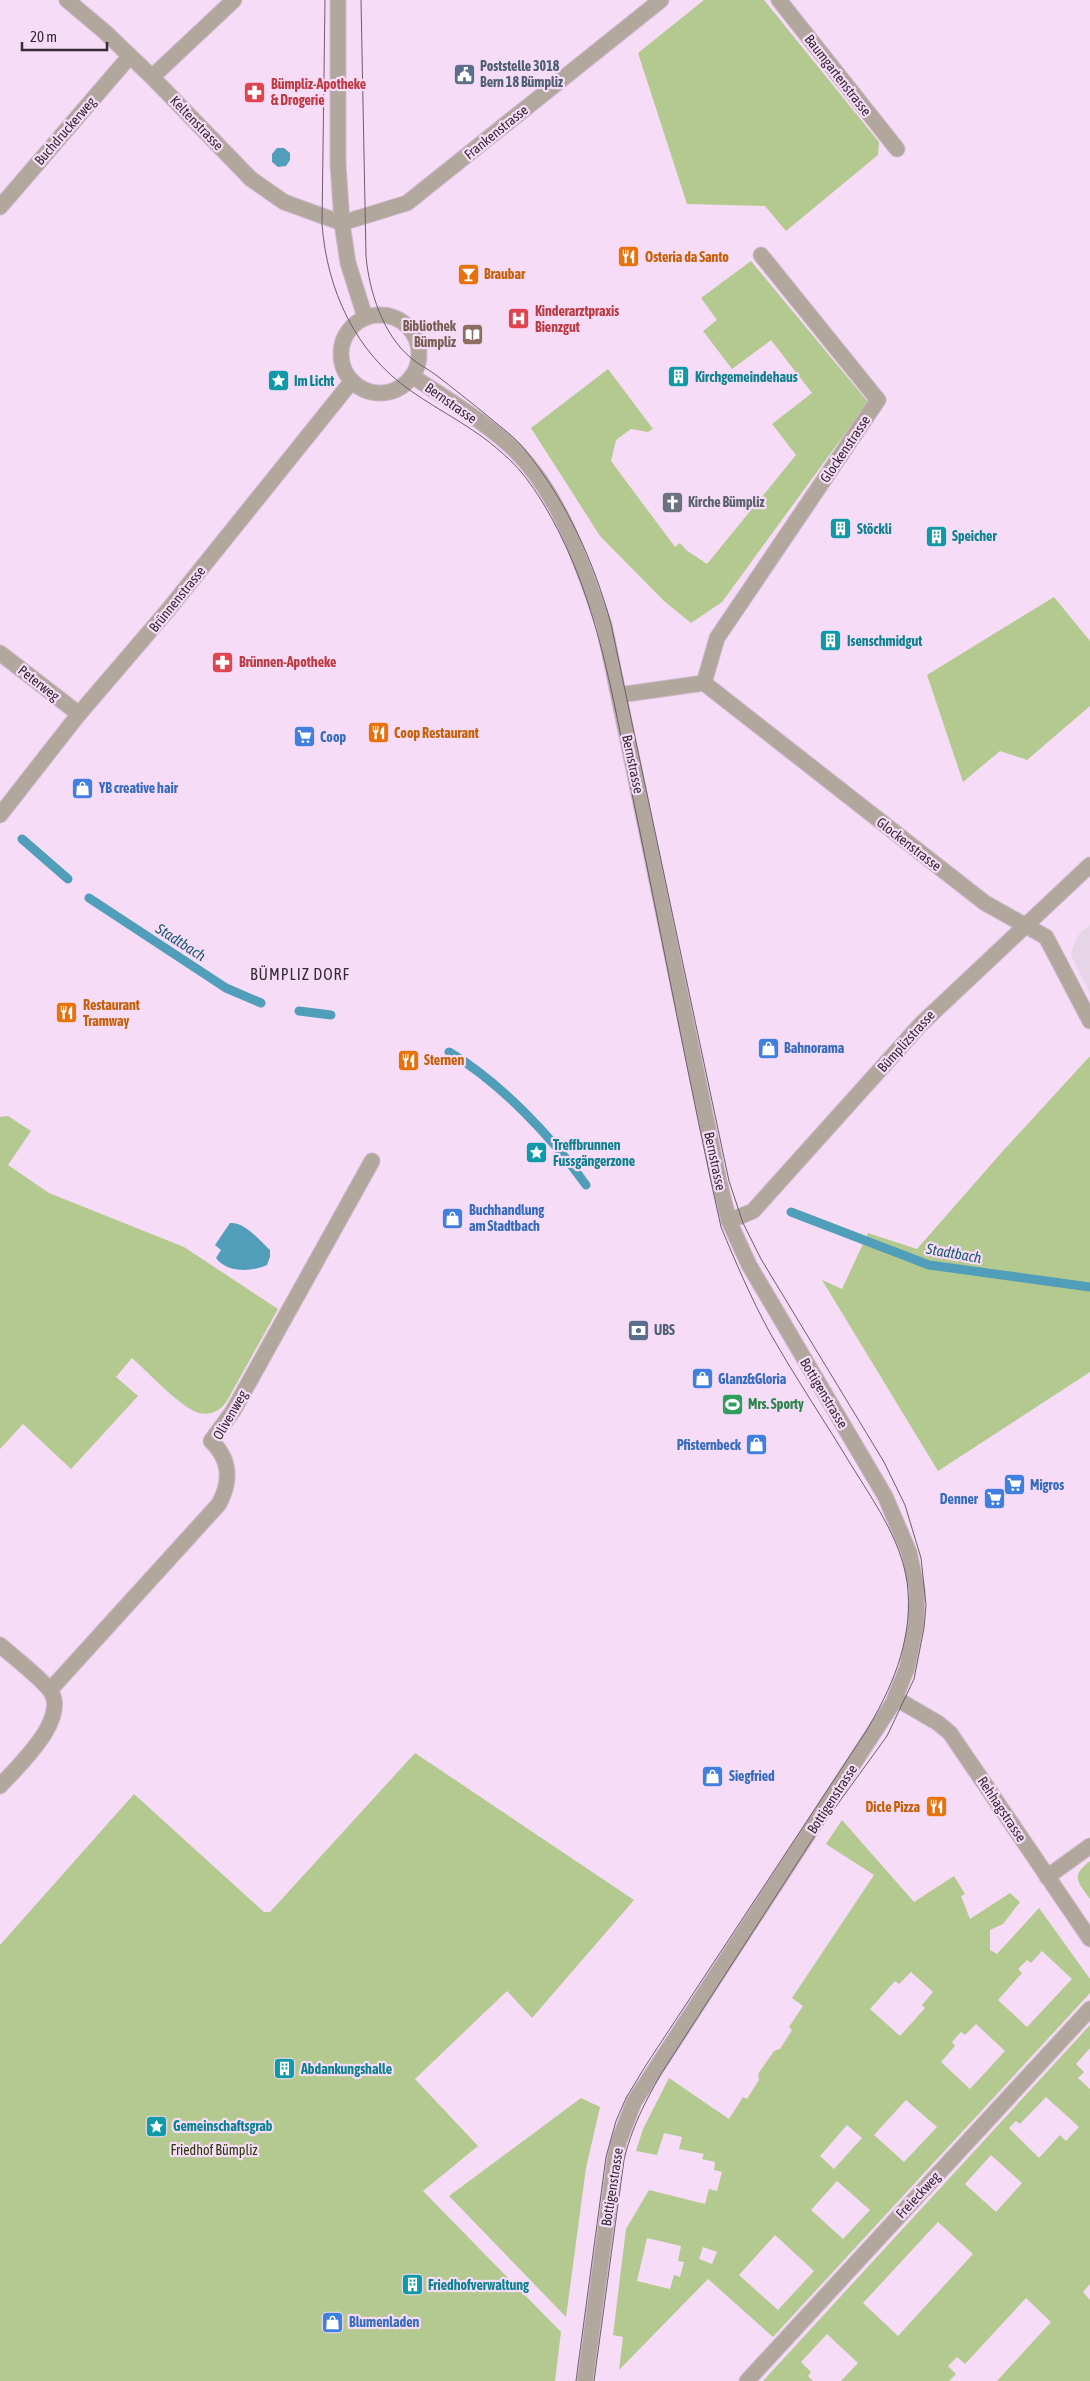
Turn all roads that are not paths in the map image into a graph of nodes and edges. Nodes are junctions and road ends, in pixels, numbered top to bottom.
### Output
1 (67, 0) edge
2 (234, 0) edge
3 (338, 0) edge
4 (662, 0) edge
5 (779, 0) edge
6 (130, 56) junction
7 (152, 76) junction
8 (898, 150) dead end
9 (0, 207) edge
10 (342, 223) junction
11 (761, 255) dead end
12 (365, 317) junction
13 (412, 376) junction
14 (352, 381) junction
15 (0, 653) edge
16 (704, 683) junction
17 (619, 694) junction
18 (79, 714) junction
19 (0, 815) edge
20 (1090, 866) edge
21 (1024, 925) junction
22 (1090, 1021) edge
23 (372, 1161) dead end
24 (729, 1221) junction
25 (0, 1645) edge
26 (50, 1690) junction
27 (895, 1698) junction
28 (0, 1786) edge
29 (1090, 1846) edge
30 (1047, 1877) junction
31 (1090, 1939) edge
32 (1090, 2009) edge
33 (585, 2381) edge
34 (747, 2381) edge

1 - 6 street, Keltenstrasse
2 - 7 street
3 - 10 street
4 - 10 street, Frankenstrasse
5 - 8 street, Baumgartenstrasse
6 - 7 street, Keltenstrasse
6 - 9 street, Buchdruckerweg
7 - 10 street, Keltenstrasse
10 - 12 street
11 - 16 street, Glockenstrasse
12 - 13 street, Bernstrasse
12 - 14 street
13 - 14 street, Bernstrasse
13 - 17 street, Bernstrasse
14 - 18 street, Brünnenstrasse
15 - 18 street, Peterweg
16 - 17 street
16 - 21 street, Glockenstrasse
17 - 24 street, Bernstrasse
18 - 19 street, Brünnenstrasse
20 - 21 street, Bümplizstrasse
21 - 22 street, Glockenstrasse
21 - 24 street, Bümplizstrasse
23 - 26 street, Olivenweg
24 - 27 street, Bottigenstrasse
25 - 26 street
26 - 28 street
27 - 30 street, Rehhagstrasse
27 - 33 street, Bottigenstrasse
29 - 30 street
30 - 31 street, Rehhagstrasse
32 - 34 street, Freieckweg

